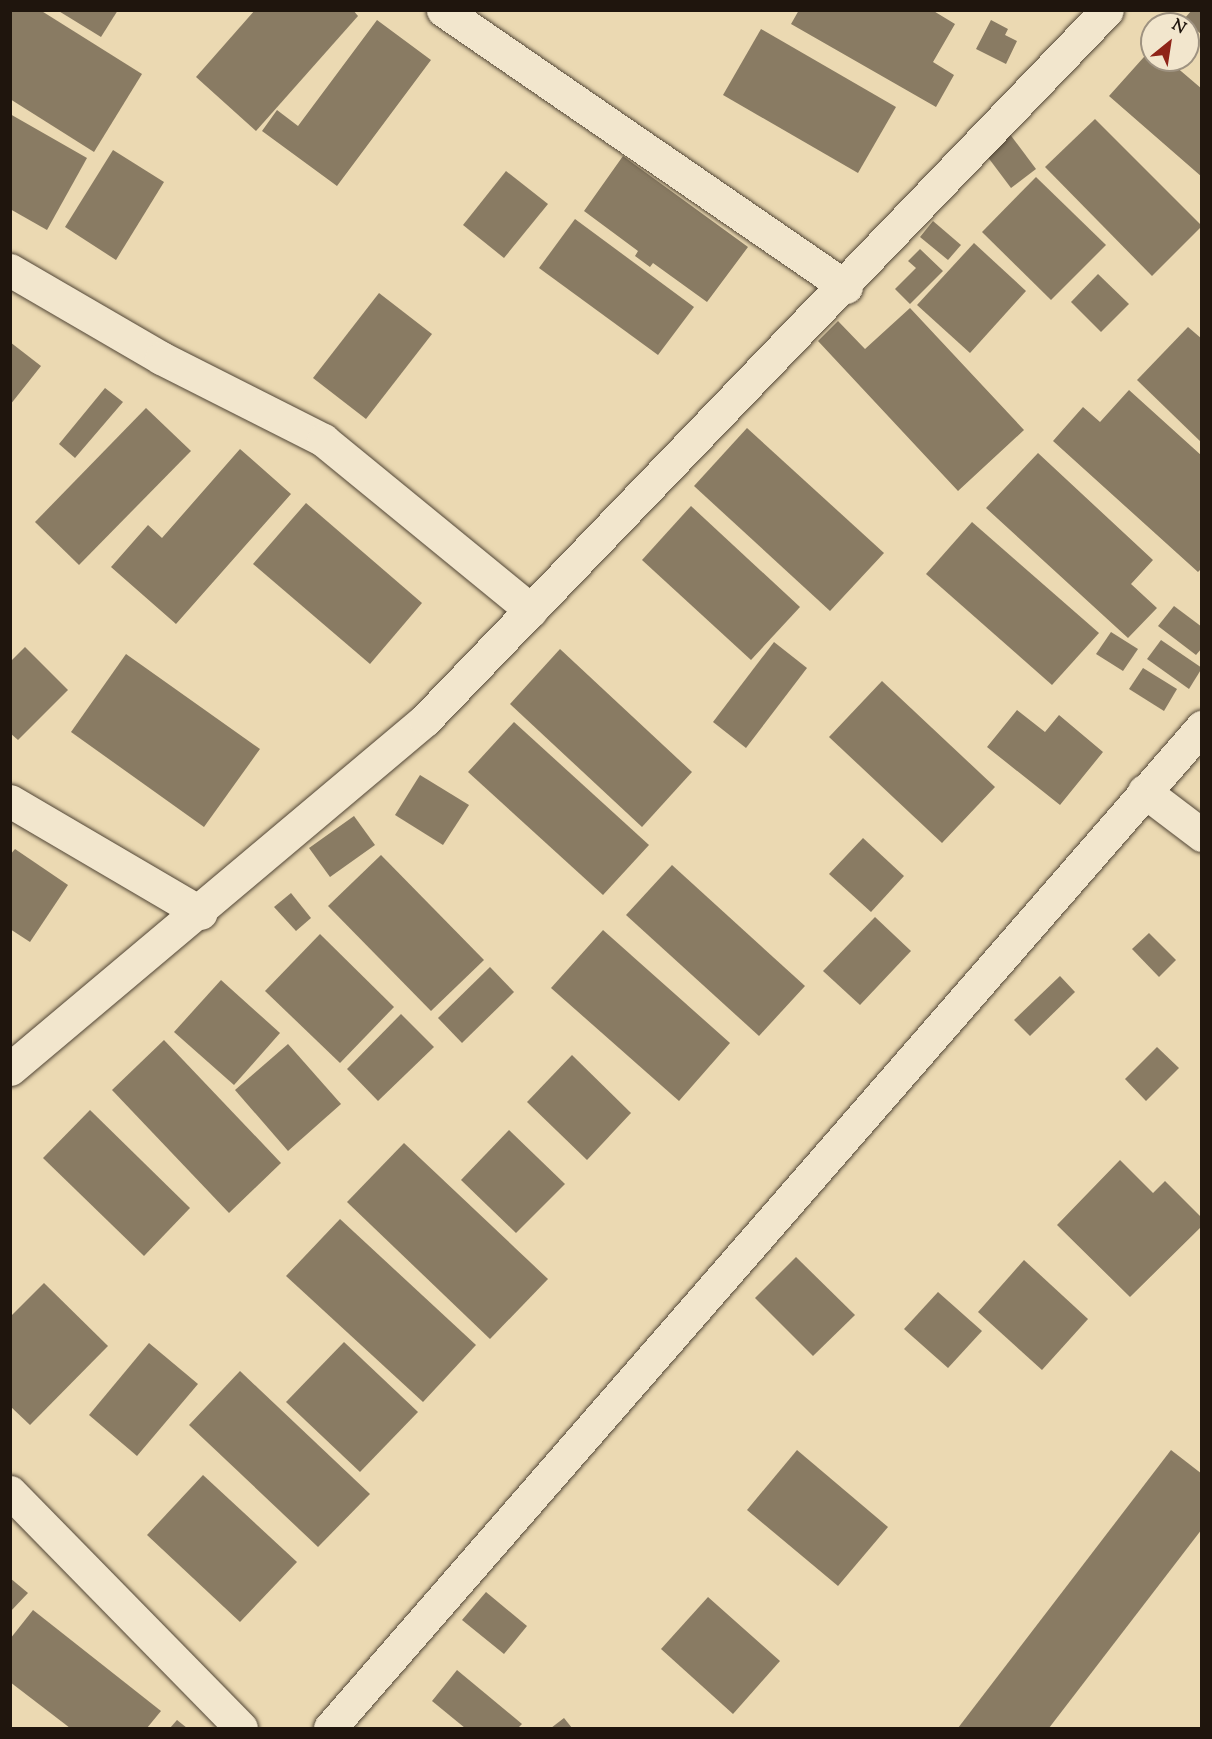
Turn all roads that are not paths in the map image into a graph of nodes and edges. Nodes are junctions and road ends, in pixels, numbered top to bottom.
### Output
1 (443, 10) edge
2 (1107, 10) edge
3 (10, 270) edge
4 (846, 287) junction
5 (531, 610) junction
6 (1202, 727) edge
7 (1144, 791) junction
8 (10, 801) edge
9 (1202, 835) edge
10 (201, 913) junction
11 (10, 1069) edge
12 (10, 1492) edge
13 (241, 1728) edge
14 (330, 1728) edge

1 - 4 street
2 - 4 street
3 - 5 street
4 - 5 street
5 - 10 street
6 - 7 street
7 - 9 street
7 - 14 street
8 - 10 street
10 - 11 street
12 - 13 street

